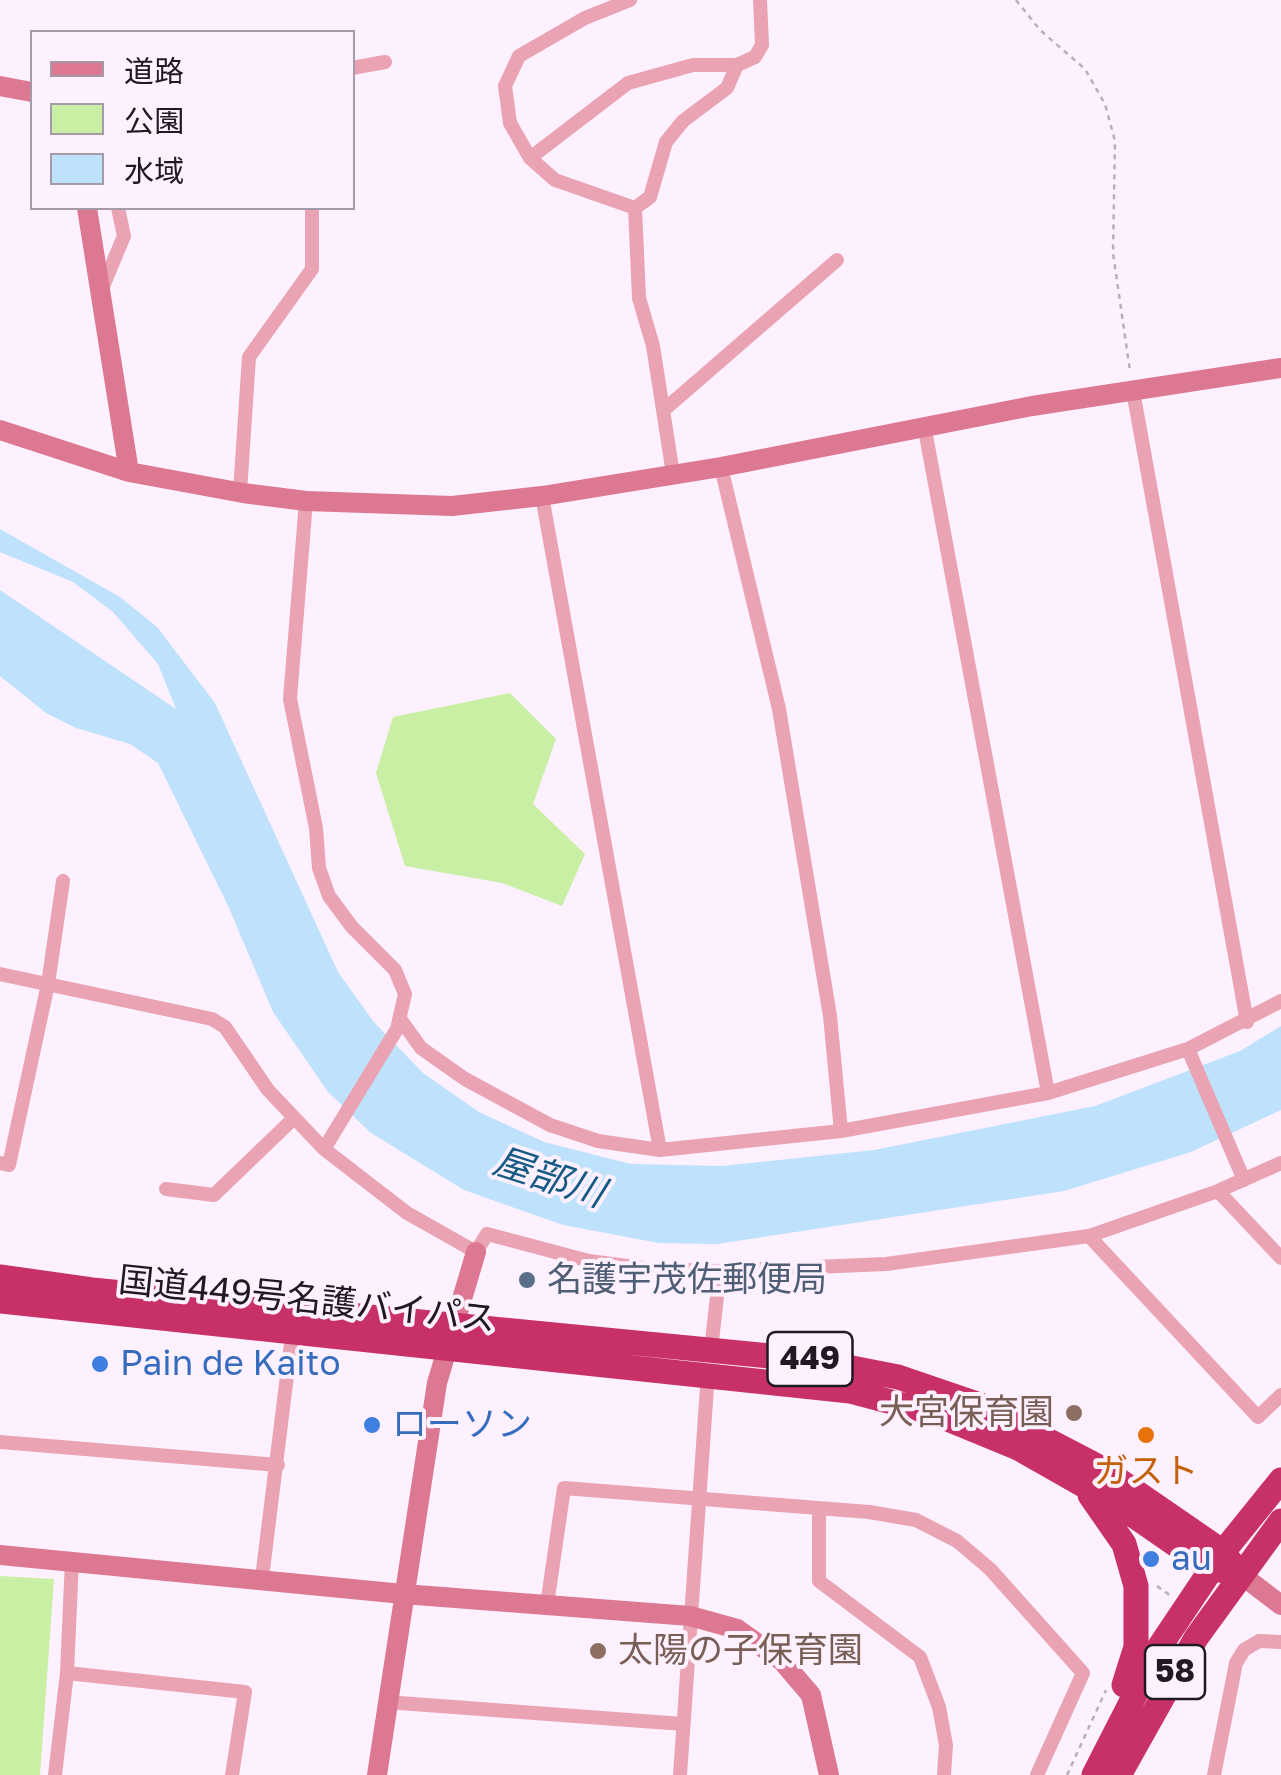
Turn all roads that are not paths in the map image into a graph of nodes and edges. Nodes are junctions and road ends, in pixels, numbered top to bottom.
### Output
1 (630, 0) edge
2 (760, 0) edge
3 (385, 62) dead end
4 (737, 65) junction
5 (355, 67) edge
6 (0, 86) edge
7 (30, 92) edge
8 (530, 158) junction
9 (635, 208) junction
10 (86, 210) edge
11 (118, 210) edge
12 (312, 210) edge
13 (838, 260) dead end
14 (101, 291) junction
15 (1281, 368) edge
16 (1133, 391) junction
17 (665, 408) junction
18 (0, 430) edge
19 (924, 430) junction
20 (721, 468) junction
21 (130, 472) junction
22 (673, 474) junction
23 (240, 492) junction
24 (542, 496) junction
25 (306, 501) junction
26 (63, 881) dead end
27 (0, 974) edge
28 (48, 984) junction
29 (1281, 1002) edge
30 (1248, 1022) junction
31 (399, 1024) junction
32 (1190, 1054) junction
33 (1048, 1093) junction
34 (293, 1119) junction
35 (841, 1130) junction
36 (324, 1149) junction
37 (660, 1150) junction
38 (1281, 1163) edge
39 (0, 1164) edge
40 (1244, 1180) junction
41 (166, 1190) dead end
42 (1218, 1191) junction
43 (1089, 1236) junction
44 (476, 1252) junction
45 (1281, 1258) edge
46 (720, 1271) junction
47 (0, 1277) edge
48 (0, 1301) edge
49 (456, 1324) junction
50 (292, 1335) junction
51 (447, 1350) junction
52 (710, 1361) junction
53 (1281, 1394) edge
54 (0, 1442) edge
55 (278, 1465) junction
56 (1075, 1479) junction
57 (1281, 1480) edge
58 (699, 1498) junction
59 (819, 1508) junction
60 (1281, 1521) edge
61 (0, 1555) edge
62 (72, 1560) junction
63 (1224, 1565) junction
64 (262, 1578) junction
65 (403, 1594) junction
66 (1281, 1605) edge
67 (547, 1606) junction
68 (690, 1616) junction
69 (1281, 1642) edge
70 (67, 1673) junction
71 (386, 1702) junction
72 (682, 1724) junction
73 (1118, 1724) junction
74 (56, 1775) edge
75 (232, 1775) edge
76 (377, 1775) edge
77 (680, 1775) edge
78 (829, 1775) edge
79 (944, 1775) edge
80 (1037, 1775) edge
81 (1094, 1775) edge
82 (1118, 1775) edge
83 (1214, 1775) edge

1 - 8 street
2 - 4 street
3 - 5 street
4 - 8 street
4 - 9 street
6 - 7 street
8 - 9 street
9 - 17 street
10 - 14 street
11 - 14 street
12 - 23 street
13 - 17 street
14 - 21 street
15 - 16 street
16 - 19 street
16 - 30 street
17 - 22 street
18 - 21 street
19 - 20 street
19 - 33 street
20 - 22 street
20 - 35 street
21 - 23 street
22 - 24 street
23 - 25 street
24 - 25 street
24 - 37 street
25 - 31 street
26 - 28 street
27 - 28 street
28 - 34 street
28 - 39 street
29 - 30 street
30 - 32 street
31 - 36 street
31 - 37 street
32 - 33 street
32 - 40 street
33 - 35 street
34 - 36 street
34 - 41 street
35 - 37 street
36 - 44 street
38 - 40 street
40 - 42 street
42 - 43 street
42 - 45 street
43 - 46 street
43 - 53 street
44 - 46 street
44 - 49 street
46 - 52 street
47 - 49 highway, 国道449号名護バイパス / 449
48 - 50 highway, 国道449号名護バイパス / 449
49 - 51 street
49 - 52 highway, 国道449号名護バイパス / 449
50 - 51 highway, 国道449号名護バイパス / 449
50 - 55 street
51 - 52 highway, 国道449号名護バイパス / 449
51 - 65 street
52 - 56 highway, 国道449号名護バイパス / 449
52 - 58 street
52 - 63 highway, 国道449号名護バイパス / 449
54 - 55 street
55 - 64 street
56 - 63 highway, 国道449号名護バイパス / 449
56 - 73 highway
57 - 63 highway, 58
58 - 59 street
58 - 67 street
58 - 68 street
59 - 79 street
59 - 80 street
60 - 63 highway, 58
61 - 62 street
62 - 64 street
62 - 70 street
63 - 66 street
63 - 73 highway, 58
63 - 82 highway, 58
64 - 65 street
65 - 67 street
65 - 71 street
67 - 68 street
68 - 72 street
68 - 78 street
69 - 83 street
70 - 74 street
70 - 75 street
71 - 72 street
71 - 76 street
72 - 77 street
73 - 81 highway, 58

